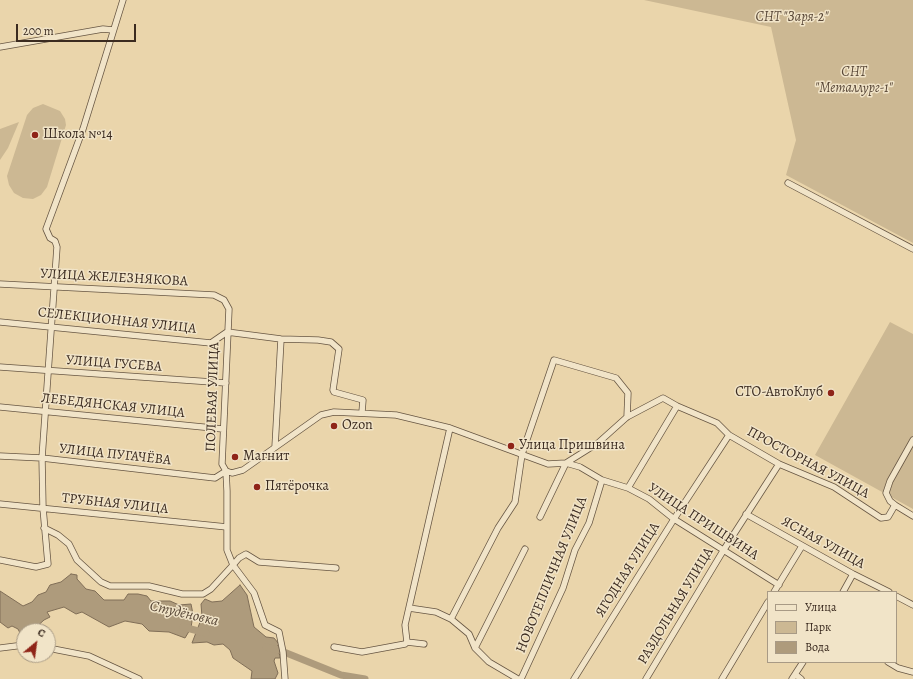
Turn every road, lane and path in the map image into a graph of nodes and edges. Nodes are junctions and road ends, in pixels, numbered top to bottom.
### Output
1 (123, 0) edge
2 (113, 30) junction
3 (0, 47) edge
4 (788, 183) dead end
5 (913, 249) edge
6 (0, 284) edge
7 (56, 287) junction
8 (224, 300) joint
9 (0, 322) edge
10 (52, 326) junction
11 (227, 332) junction
12 (281, 339) junction
13 (0, 367) edge
14 (48, 372) junction
15 (226, 383) junction
16 (677, 406) junction
17 (0, 407) edge
18 (45, 411) junction
19 (362, 412) junction
20 (627, 417) junction
21 (450, 428) junction
22 (223, 429) junction
23 (729, 435) junction
24 (913, 440) edge
25 (276, 448) junction
26 (522, 454) junction
27 (0, 456) edge
28 (42, 458) junction
29 (566, 463) junction
30 (779, 464) junction
31 (226, 471) junction
32 (602, 480) junction
33 (628, 488) junction
34 (0, 504) edge
35 (894, 505) junction
36 (43, 508) junction
37 (746, 514) junction
38 (913, 516) edge
39 (540, 517) dead end
40 (674, 519) junction
41 (227, 527) junction
42 (44, 528) junction
43 (802, 546) junction
44 (525, 549) dead end
45 (723, 551) junction
46 (0, 560) edge
47 (233, 566) junction
48 (336, 568) dead end
49 (853, 574) junction
50 (779, 585) junction
51 (775, 591) edge
52 (844, 591) edge
53 (887, 591) edge
54 (897, 597) edge
55 (767, 604) edge
56 (913, 605) edge
57 (409, 608) junction
58 (451, 619) junction
59 (407, 642) junction
60 (424, 644) dead end
61 (16, 646) edge
62 (334, 647) dead end
63 (0, 648) edge
64 (475, 648) junction
65 (56, 650) edge
66 (802, 663) edge
67 (890, 663) edge
68 (913, 672) edge
69 (794, 677) edge
70 (139, 679) edge
71 (285, 679) edge
72 (520, 679) edge
73 (574, 679) edge
74 (646, 679) edge
75 (722, 679) edge
76 (801, 679) edge

1 - 2 street
2 - 3 street
2 - 7 street
4 - 5 street
6 - 7 street, УЛИЦА ЖЕЛЕЗНЯКОВА
7 - 8 street, УЛИЦА ЖЕЛЕЗНЯКОВА
7 - 10 street
8 - 11 street, ПОЛЕВАЯ УЛИЦА
9 - 10 street, СЕЛЕКЦИОННАЯ УЛИЦА
10 - 11 street, СЕЛЕКЦИОННАЯ УЛИЦА
10 - 14 street
11 - 12 street
11 - 15 street, ПОЛЕВАЯ УЛИЦА
12 - 19 street
12 - 25 street
13 - 14 street, УЛИЦА ГУСЕВА
14 - 15 street, УЛИЦА ГУСЕВА
14 - 18 street
15 - 22 street, ПОЛЕВАЯ УЛИЦА
16 - 20 street, ПРОСТОРНАЯ УЛИЦА
16 - 23 street, ПРОСТОРНАЯ УЛИЦА
16 - 33 street
17 - 18 street, ЛЕБЕДЯНСКАЯ УЛИЦА
18 - 22 street, ЛЕБЕДЯНСКАЯ УЛИЦА
18 - 28 street
19 - 21 street, УЛИЦА ПРИШВИНА
19 - 25 street, УЛИЦА ПРИШВИНА
20 - 26 street
20 - 29 street
21 - 26 street, УЛИЦА ПРИШВИНА
21 - 57 street
22 - 31 street, ПОЛЕВАЯ УЛИЦА
23 - 30 street, ПРОСТОРНАЯ УЛИЦА
23 - 40 street, ЯГОДНАЯ УЛИЦА
24 - 35 street
25 - 31 street, УЛИЦА ПРИШВИНА
26 - 29 street, УЛИЦА ПРИШВИНА
26 - 58 street
27 - 28 street, УЛИЦА ПУГАЧЁВА
28 - 31 street, УЛИЦА ПУГАЧЁВА
28 - 36 street
29 - 32 street, УЛИЦА ПРИШВИНА
29 - 39 street
30 - 35 street, ПРОСТОРНАЯ УЛИЦА
30 - 37 street, РАЗДОЛЬНАЯ УЛИЦА
31 - 41 street, ПОЛЕВАЯ УЛИЦА
32 - 33 street, УЛИЦА ПРИШВИНА
32 - 72 street, НОВОТЕПЛИЧНАЯ УЛИЦА
33 - 40 street, УЛИЦА ПРИШВИНА
34 - 36 street, ТРУБНАЯ УЛИЦА
35 - 38 street
36 - 41 street, ТРУБНАЯ УЛИЦА
36 - 42 street
37 - 43 street, ЯСНАЯ УЛИЦА
37 - 45 street, РАЗДОЛЬНАЯ УЛИЦА
40 - 45 street, УЛИЦА ПРИШВИНА
40 - 73 street, ЯГОДНАЯ УЛИЦА
41 - 47 street, ПОЛЕВАЯ УЛИЦА
42 - 46 street
42 - 47 street
43 - 49 street, ЯСНАЯ УЛИЦА
43 - 50 street
44 - 64 street
45 - 50 street, УЛИЦА ПРИШВИНА
45 - 74 street, РАЗДОЛЬНАЯ УЛИЦА
47 - 48 street
47 - 71 street
49 - 52 street
49 - 53 street, ЯСНАЯ УЛИЦА
50 - 51 street
54 - 56 street
55 - 75 street
57 - 58 street
57 - 59 street
58 - 64 street
59 - 60 street
59 - 62 street
61 - 63 street
64 - 72 street
65 - 70 street
66 - 69 street
67 - 68 street
69 - 76 street

